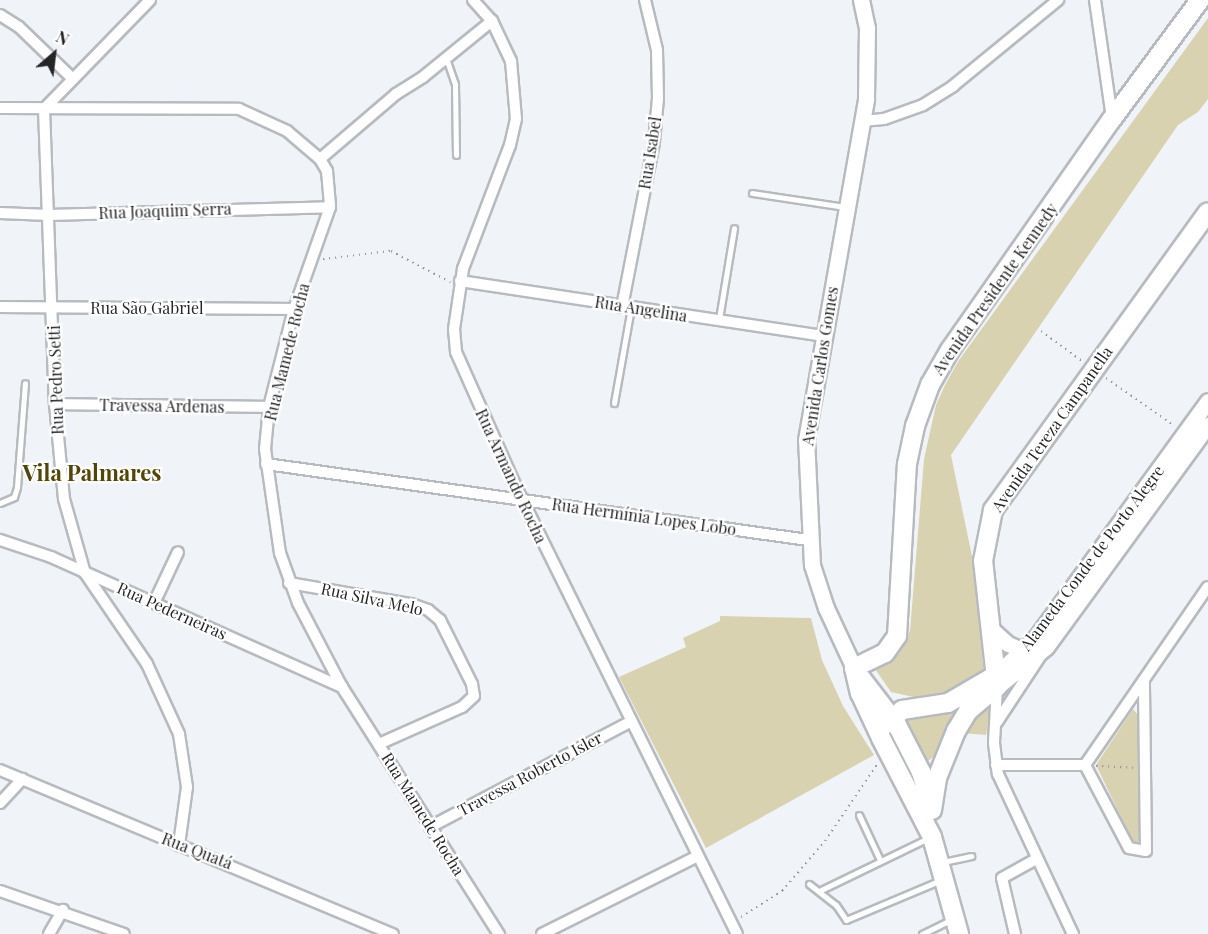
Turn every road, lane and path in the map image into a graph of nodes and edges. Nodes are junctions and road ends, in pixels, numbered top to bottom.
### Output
1 (150, 0) edge
2 (473, 0) edge
3 (645, 0) edge
4 (861, 0) edge
5 (1058, 0) edge
6 (1095, 0) edge
7 (1200, 0) edge
8 (0, 15) edge
9 (492, 21) junction
10 (446, 58) junction
11 (72, 78) junction
12 (0, 108) edge
13 (44, 109) junction
14 (1112, 119) junction
15 (862, 121) junction
16 (456, 155) dead end
17 (320, 159) junction
18 (752, 193) dead end
19 (330, 207) junction
20 (846, 207) junction
21 (1208, 212) edge
22 (0, 213) edge
23 (49, 215) junction
24 (735, 228) dead end
25 (312, 261) junction
26 (459, 284) junction
27 (0, 307) edge
28 (54, 308) junction
29 (627, 308) junction
30 (294, 309) junction
31 (718, 321) junction
32 (1041, 331) dead end
33 (823, 336) junction
34 (1093, 369) junction
35 (25, 383) dead end
36 (1208, 401) edge
37 (614, 403) dead end
38 (55, 404) junction
39 (269, 407) junction
40 (1208, 425) edge
41 (1185, 433) junction
42 (266, 464) junction
43 (522, 499) junction
44 (0, 503) edge
45 (0, 540) edge
46 (808, 540) junction
47 (178, 552) dead end
48 (85, 573) junction
49 (289, 583) junction
50 (1208, 587) edge
51 (1204, 597) edge
52 (154, 603) junction
53 (989, 627) junction
54 (1046, 647) junction
55 (1024, 651) junction
56 (854, 668) junction
57 (1144, 680) junction
58 (996, 681) junction
59 (342, 687) junction
60 (870, 690) junction
61 (915, 706) junction
62 (892, 717) junction
63 (630, 722) junction
64 (996, 725) junction
65 (881, 738) junction
66 (379, 744) junction
67 (944, 758) junction
68 (887, 761) junction
69 (996, 765) junction
70 (1085, 765) junction
71 (1148, 769) junction
72 (0, 770) edge
73 (921, 772) junction
74 (22, 779) junction
75 (0, 803) edge
76 (932, 810) junction
77 (859, 815) dead end
78 (430, 827) junction
79 (932, 837) junction
80 (179, 845) junction
81 (971, 856) dead end
82 (696, 857) junction
83 (1036, 859) junction
84 (880, 860) junction
85 (944, 870) junction
86 (809, 884) dead end
87 (0, 891) edge
88 (819, 891) junction
89 (63, 910) junction
90 (731, 923) junction
91 (958, 926) edge
92 (49, 934) edge
93 (124, 934) edge
94 (393, 934) edge
95 (499, 934) edge
96 (542, 934) edge
97 (737, 934) edge
98 (922, 934) edge
99 (1015, 934) edge
100 (1073, 934) edge

1 - 11 street
2 - 9 street, Rua Armando Rocha
3 - 29 street, Rua Isabel
4 - 15 main road, Avenida Carlos Gomes
5 - 15 street
6 - 14 street
7 - 14 main road, Avenida Presidente Kennedy
8 - 11 street
9 - 10 street
9 - 26 street, Rua Armando Rocha
10 - 16 lane
10 - 17 street
11 - 13 street
12 - 13 street
13 - 17 street
13 - 23 street, Rua Pedro Setti
14 - 56 main road, Avenida Presidente Kennedy
15 - 20 main road, Avenida Carlos Gomes
17 - 19 street, Rua Mamede Rocha
18 - 20 lane
19 - 23 street, Rua Joaquim Serra
19 - 25 street, Rua Mamede Rocha
20 - 33 main road, Avenida Carlos Gomes
21 - 34 main road, Avenida Tereza Campanella
22 - 23 street, Rua Joaquim Serra
23 - 28 street, Rua Pedro Setti
24 - 31 lane
25 - 26 path
25 - 30 street, Rua Mamede Rocha
26 - 29 street, Rua Angelina
26 - 43 street, Rua Armando Rocha
27 - 28 street, Rua São Gabriel
28 - 30 street, Rua São Gabriel
28 - 38 street, Rua Pedro Setti
29 - 31 street, Rua Angelina
29 - 37 lane
30 - 39 street, Rua Mamede Rocha
31 - 33 street, Rua Angelina
32 - 34 path
33 - 46 main road, Avenida Carlos Gomes
34 - 41 path
34 - 53 main road, Avenida Tereza Campanella
35 - 44 lane
36 - 41 main road, Alameda Conde de Porto Alegre
38 - 39 street, Travessa Ardenas
38 - 48 street, Rua Pedro Setti
39 - 42 street, Rua Mamede Rocha
40 - 54 main road
41 - 55 main road, Alameda Conde de Porto Alegre
42 - 43 street, Rua Hermínia Lopes Lobo
42 - 49 street, Rua Mamede Rocha
43 - 46 street, Rua Hermínia Lopes Lobo
43 - 63 street, Rua Armando Rocha
45 - 48 street, Rua Pederneiras
46 - 56 main road, Avenida Carlos Gomes
47 - 52 street
48 - 52 street, Rua Pederneiras
48 - 80 street, Rua Pedro Setti
49 - 59 street, Rua Mamede Rocha
49 - 66 street, Rua Silva Melo
50 - 51 street
51 - 57 street
52 - 59 street, Rua Pederneiras
53 - 55 main road
53 - 58 main road, Avenida Tereza Campanella
54 - 58 main road
54 - 64 street
55 - 58 main road, Alameda Conde de Porto Alegre
56 - 60 main road, Avenida Carlos Gomes
56 - 65 main road
57 - 70 street
57 - 71 street
58 - 61 main road, Alameda Conde de Porto Alegre
58 - 64 street
58 - 67 main road
59 - 66 street, Rua Mamede Rocha
60 - 61 main road
60 - 62 main road, Avenida Carlos Gomes
61 - 62 main road, Alameda Conde de Porto Alegre
62 - 65 main road
62 - 73 main road, Avenida Carlos Gomes
63 - 78 street, Travessa Roberto Isler
63 - 82 street, Rua Armando Rocha
64 - 69 street
65 - 68 main road
66 - 78 street, Rua Mamede Rocha
67 - 73 main road
67 - 76 main road
68 - 73 main road
68 - 79 main road
68 - 90 path
69 - 70 street
69 - 83 street
70 - 71 path
70 - 71 street
72 - 74 street, Rua Quatá
73 - 76 main road, Avenida Carlos Gomes
74 - 75 street
74 - 80 street, Rua Quatá
76 - 79 main road
77 - 84 lane
78 - 95 street, Rua Mamede Rocha
79 - 84 lane
79 - 85 main road
80 - 94 street, Rua Quatá
81 - 85 lane
82 - 90 street, Rua Armando Rocha
82 - 96 street
83 - 99 street
83 - 100 street
84 - 88 lane
85 - 88 lane
85 - 91 main road
86 - 88 lane
87 - 89 street
89 - 92 street
89 - 93 street
90 - 97 street, Rua Armando Rocha
91 - 98 lane

